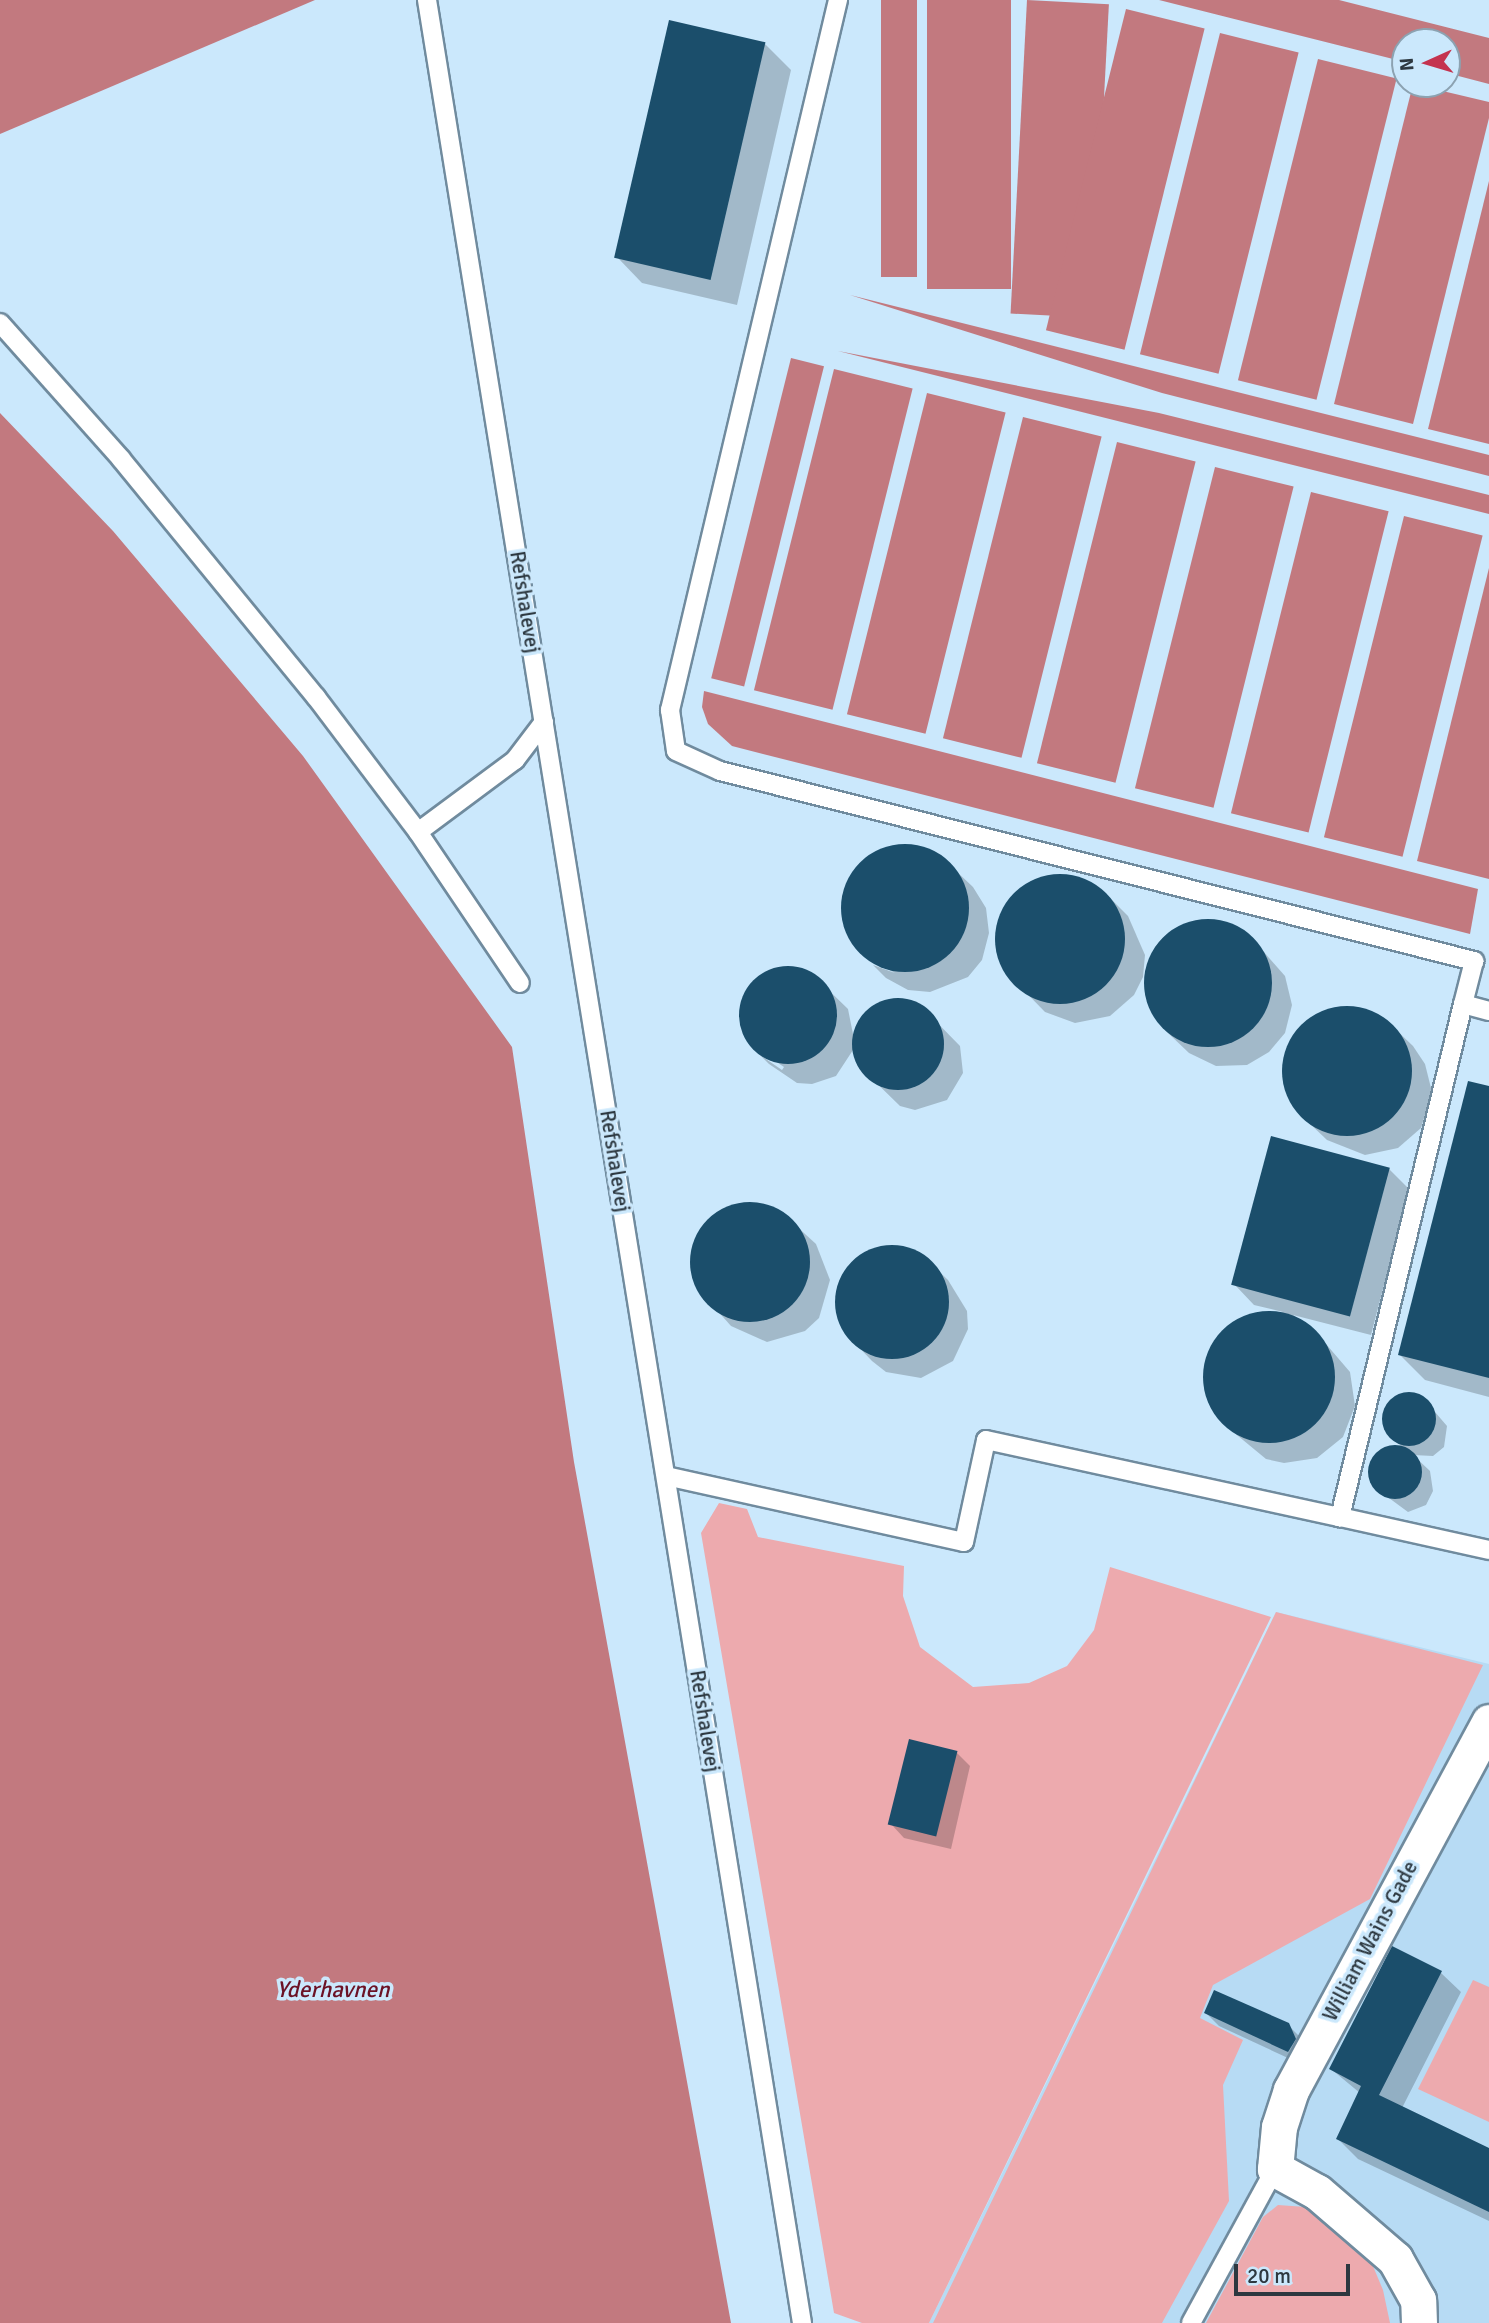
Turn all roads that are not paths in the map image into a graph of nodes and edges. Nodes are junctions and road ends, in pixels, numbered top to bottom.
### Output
1 (428, 0) edge
2 (838, 0) edge
3 (0, 323) edge
4 (544, 722) junction
5 (418, 832) junction
6 (520, 982) dead end
7 (1463, 1004) junction
8 (1489, 1011) edge
9 (666, 1476) junction
10 (1340, 1517) junction
11 (1489, 1550) edge
12 (1489, 1722) edge
13 (1275, 2169) junction
14 (802, 2323) edge
15 (1191, 2323) edge
16 (1419, 2323) edge

1 - 4 lane, Refshalevej
2 - 7 lane
3 - 5 lane
4 - 5 lane
4 - 9 lane, Refshalevej
5 - 6 lane
7 - 8 lane
7 - 10 lane
9 - 10 lane
9 - 14 lane, Refshalevej
10 - 11 lane
12 - 13 street, William Wains Gade
13 - 15 lane, William Wains Gade
13 - 16 street

